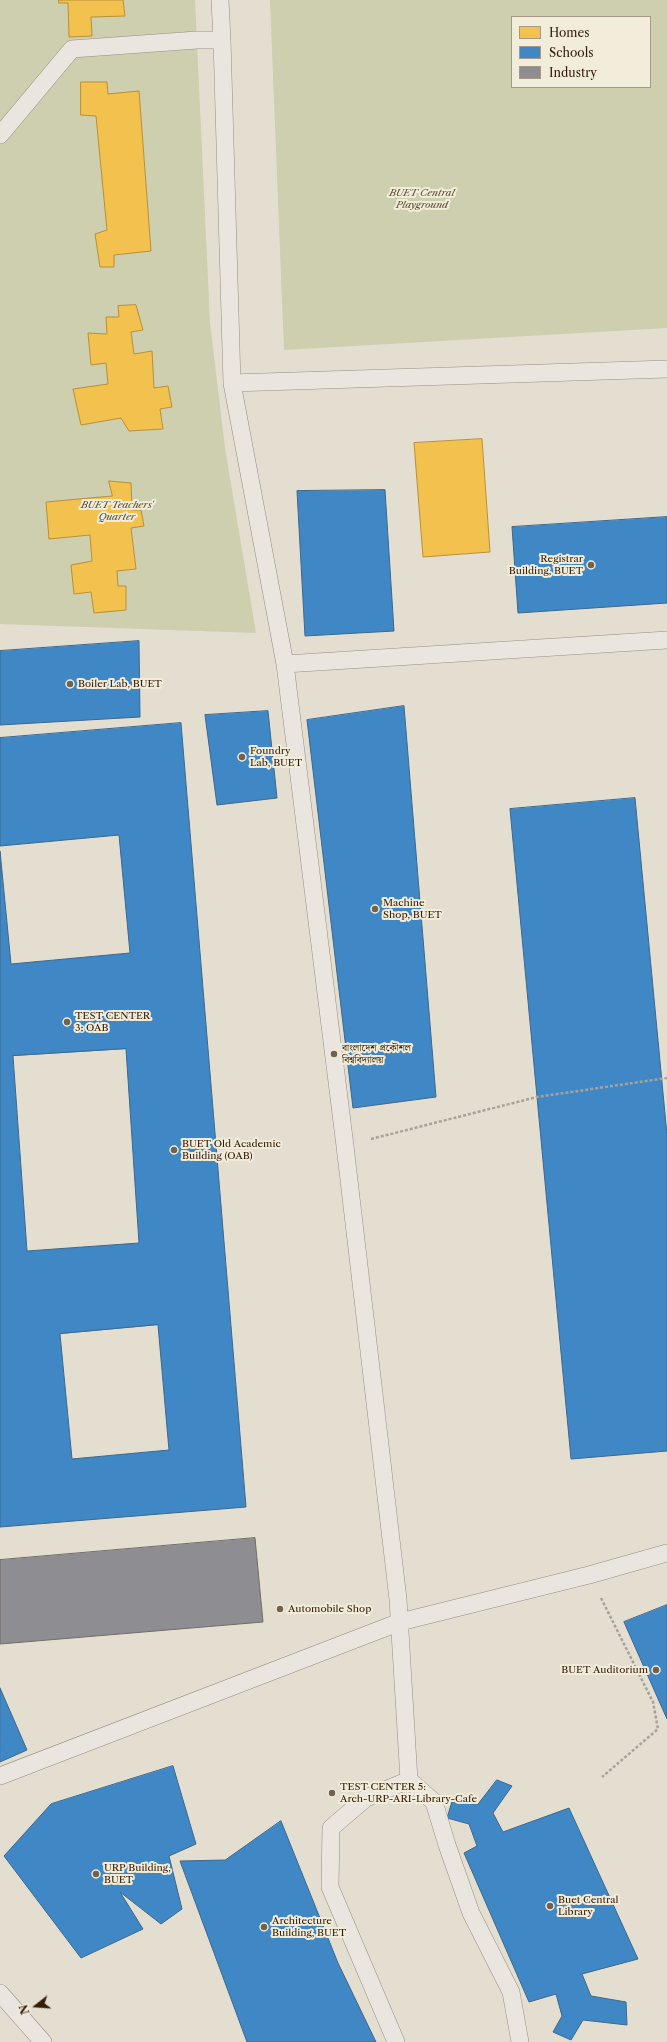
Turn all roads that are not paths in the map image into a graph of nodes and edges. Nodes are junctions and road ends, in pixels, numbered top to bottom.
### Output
1 (220, 0) edge
2 (222, 40) junction
3 (0, 135) edge
4 (667, 369) edge
5 (232, 382) junction
6 (667, 640) edge
7 (285, 664) junction
8 (667, 1553) edge
9 (400, 1622) junction
10 (0, 1776) edge
11 (409, 1780) junction
12 (0, 1993) edge
13 (43, 2042) edge
14 (396, 2042) edge
15 (520, 2042) edge

1 - 2 lane
2 - 3 lane
2 - 5 lane
4 - 5 lane
5 - 7 lane
6 - 7 lane
7 - 9 lane
8 - 9 lane
9 - 10 lane
9 - 11 lane
11 - 14 lane
11 - 15 lane
12 - 13 lane

